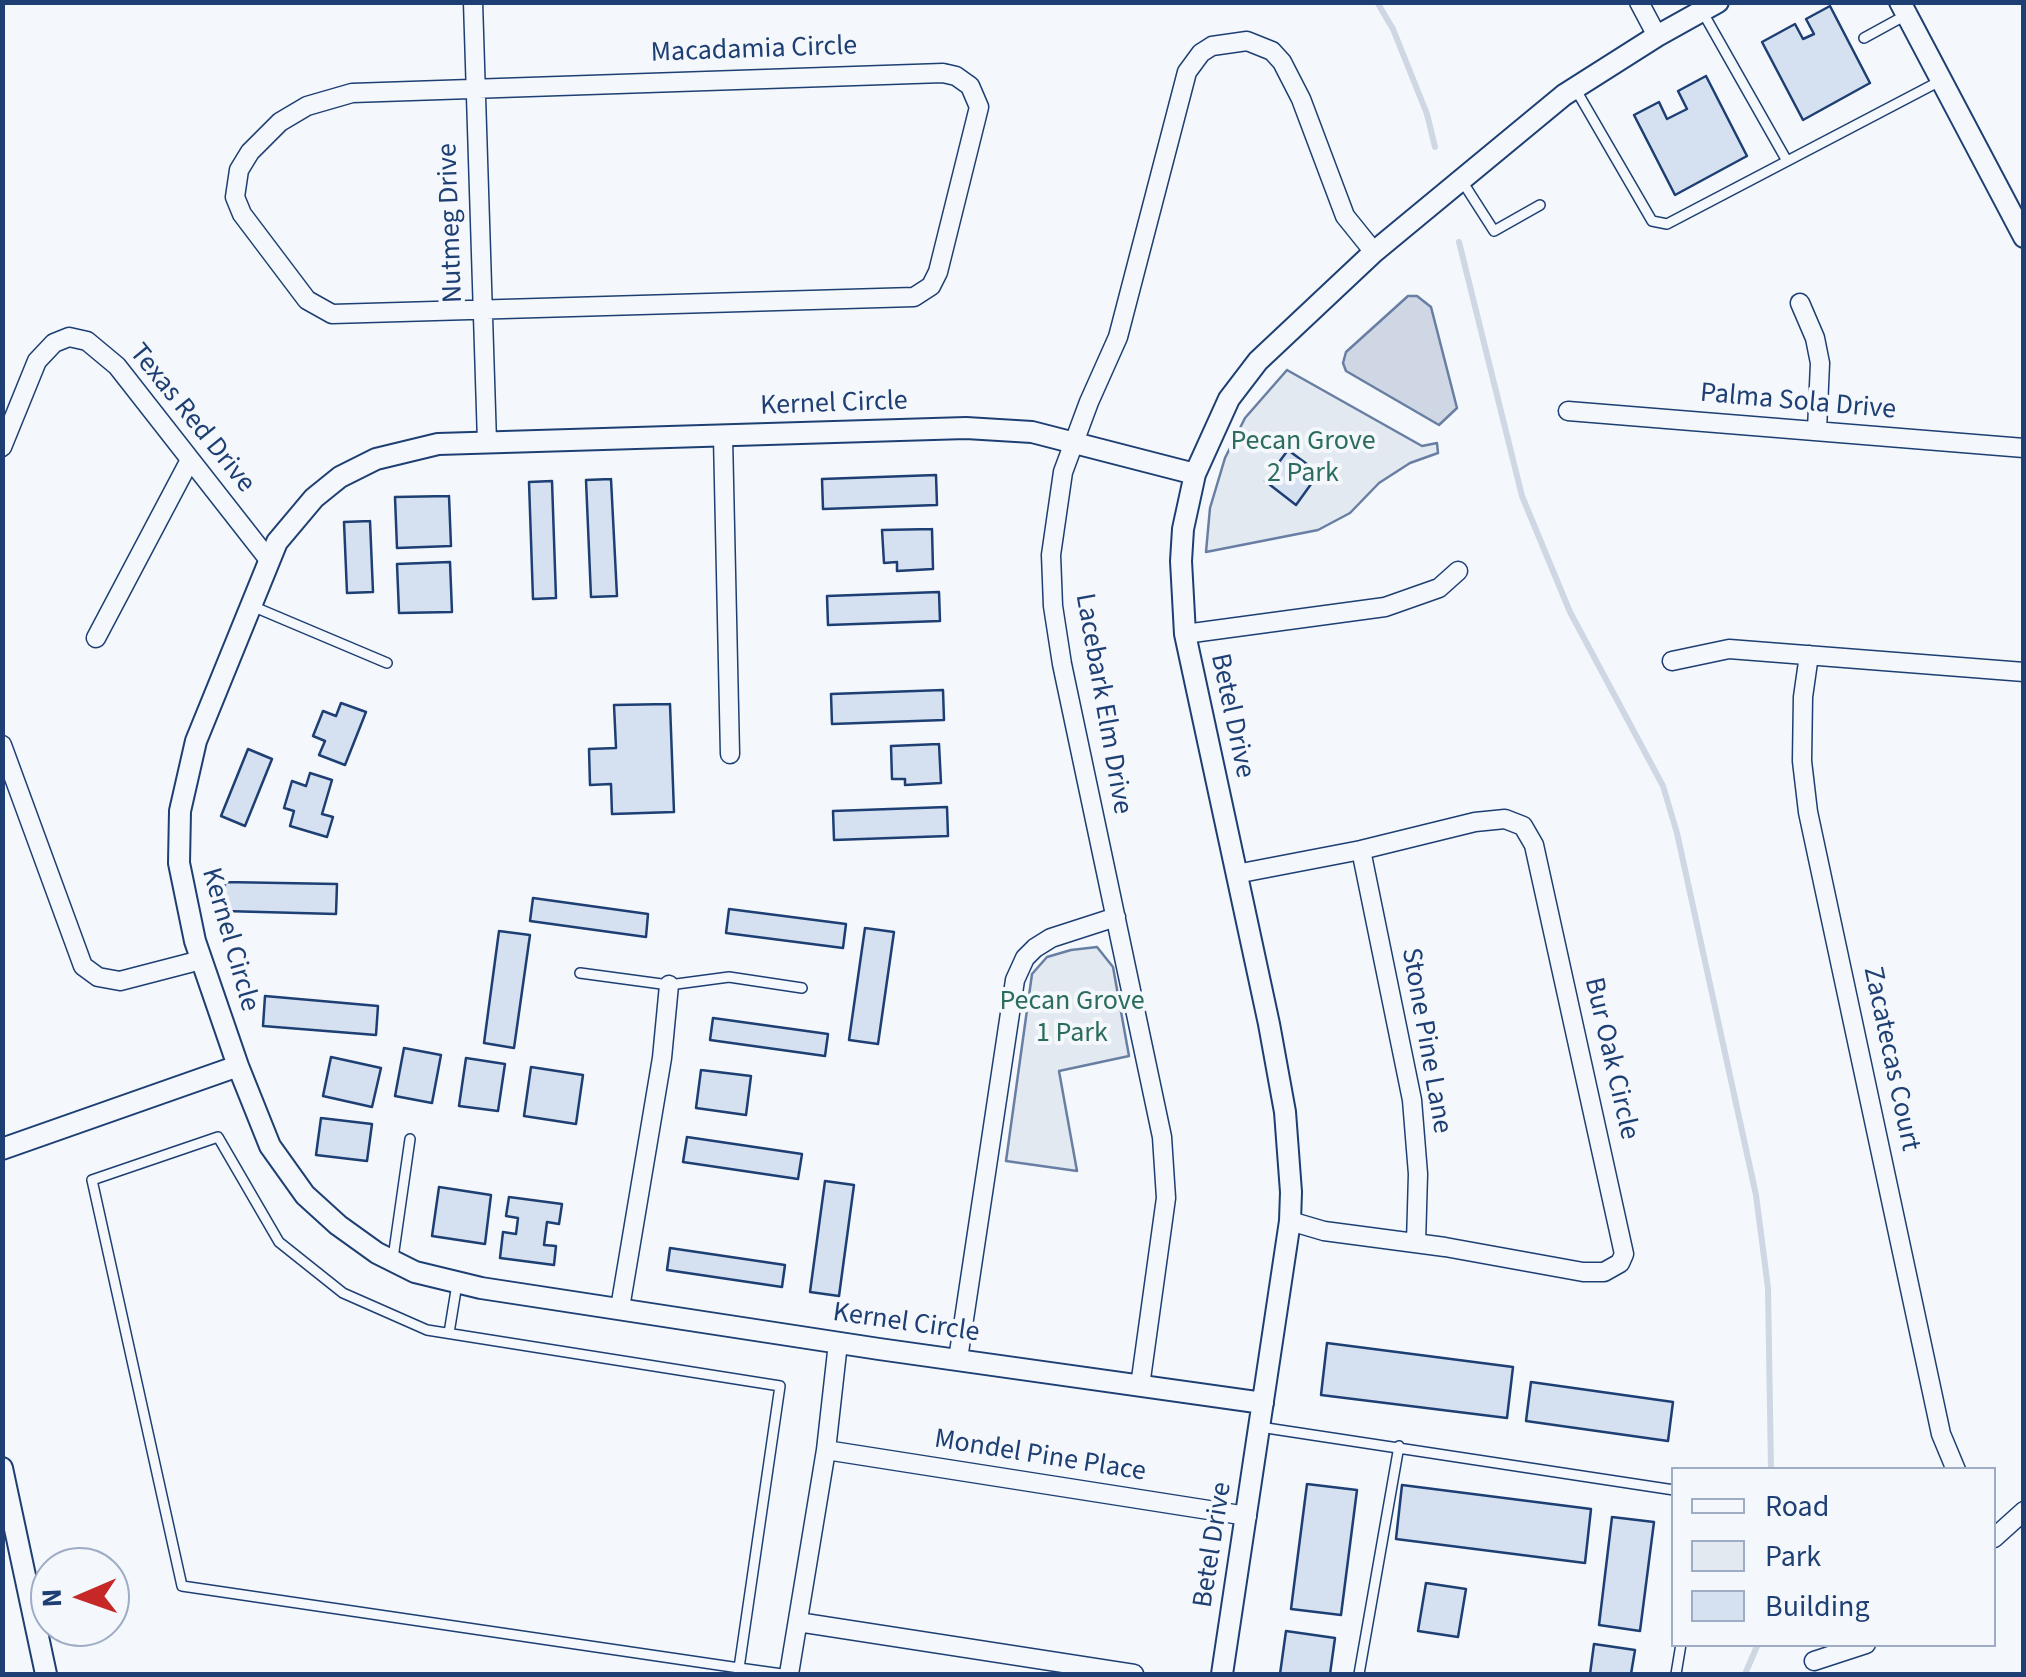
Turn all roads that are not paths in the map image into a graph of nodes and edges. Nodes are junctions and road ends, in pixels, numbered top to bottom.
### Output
1 (473, 2) edge
2 (1639, 2) edge
3 (1710, 7) edge
4 (1903, 9) edge
5 (1656, 36) junction
6 (1864, 38) dead end
7 (1940, 80) junction
8 (475, 88) junction
9 (1574, 88) junction
10 (1787, 160) junction
11 (1461, 180) junction
12 (1540, 205) dead end
13 (2024, 237) edge
14 (1374, 252) junction
15 (1800, 303) dead end
16 (483, 308) junction
17 (1568, 410) dead end
18 (1818, 430) junction
19 (723, 437) junction
20 (1074, 441) junction
21 (487, 442) junction
22 (2, 447) edge
23 (2024, 448) edge
24 (190, 460) junction
25 (1194, 474) junction
26 (269, 560) junction
27 (1458, 571) dead end
28 (250, 605) junction
29 (1186, 634) junction
30 (96, 638) dead end
31 (1809, 656) junction
32 (1672, 661) dead end
33 (388, 663) dead end
34 (2024, 672) edge
35 (2, 746) edge
36 (730, 754) dead end
37 (1361, 850) junction
38 (1236, 874) junction
39 (1116, 917) junction
40 (202, 960) junction
41 (580, 973) dead end
42 (669, 985) junction
43 (802, 988) dead end
44 (238, 1066) junction
45 (410, 1139) dead end
46 (2, 1149) edge
47 (1290, 1221) junction
48 (1416, 1243) junction
49 (392, 1261) junction
50 (457, 1284) junction
51 (620, 1308) junction
52 (448, 1333) junction
53 (838, 1343) junction
54 (958, 1359) junction
55 (1140, 1386) junction
56 (1264, 1403) junction
57 (1260, 1427) junction
58 (1399, 1446) junction
59 (826, 1450) junction
60 (1955, 1467) edge
61 (2, 1468) edge
62 (1671, 1490) edge
63 (2024, 1511) edge
64 (1247, 1516) junction
65 (1996, 1529) edge
66 (798, 1622) junction
67 (1680, 1647) edge
68 (1857, 1647) edge
69 (1814, 1661) dead end
70 (739, 1668) junction
71 (46, 1674) edge
72 (786, 1674) edge
73 (1134, 1674) edge
74 (1222, 1674) edge
75 (1359, 1674) edge
76 (1676, 1674) edge

1 - 8 street, Nutmeg Drive
2 - 5 street
3 - 5 street, Betel Drive
3 - 10 lane
4 - 6 lane
4 - 7 street
5 - 9 street, Betel Drive
7 - 10 lane
7 - 13 street
8 - 16 street, Nutmeg Drive
8 - 16 street, Macadamia Circle
8 - 16 street, Macadamia Circle
9 - 10 lane
9 - 11 street, Betel Drive
11 - 12 lane
11 - 14 street, Betel Drive
14 - 20 street, Lacebark Elm Drive
14 - 25 street, Betel Drive
15 - 18 street
16 - 21 street, Nutmeg Drive
17 - 18 street, Palma Sola Drive
18 - 23 street, Palma Sola Drive
19 - 20 street, Kernel Circle
19 - 21 street, Kernel Circle
19 - 36 street
20 - 25 street, Kernel Circle
20 - 39 street, Lacebark Elm Drive
21 - 26 street, Kernel Circle
22 - 24 street, Texas Red Drive
24 - 26 street, Texas Red Drive
24 - 30 street
25 - 29 street, Betel Drive
26 - 28 street, Kernel Circle
27 - 29 street
28 - 33 lane
28 - 40 street, Kernel Circle
29 - 38 street, Betel Drive
31 - 32 street
31 - 34 street
31 - 60 street, Zacatecas Court
35 - 40 street
37 - 38 street, Bur Oak Circle
37 - 48 street, Stone Pine Lane
37 - 48 street, Bur Oak Circle
38 - 47 street, Betel Drive
39 - 54 street
39 - 55 street, Lacebark Elm Drive
40 - 44 street, Kernel Circle
41 - 42 lane
42 - 43 lane
42 - 51 street
44 - 46 street
44 - 49 street, Kernel Circle
45 - 49 lane
47 - 48 street, Bur Oak Circle
47 - 56 street, Betel Drive
49 - 50 street, Kernel Circle
50 - 51 street, Kernel Circle
50 - 52 lane
51 - 53 street, Kernel Circle
52 - 70 lane
52 - 70 lane
53 - 54 street, Kernel Circle
53 - 59 street
54 - 55 street, Kernel Circle
55 - 56 street, Kernel Circle
56 - 57 street, Betel Drive
57 - 58 lane
57 - 64 street, Betel Drive
58 - 62 lane
58 - 75 lane
59 - 64 street, Mondel Pine Place
59 - 66 street
61 - 71 street
63 - 65 street
64 - 74 street, Betel Drive
66 - 72 street
66 - 73 street
67 - 76 lane
68 - 69 street
70 - 72 lane

